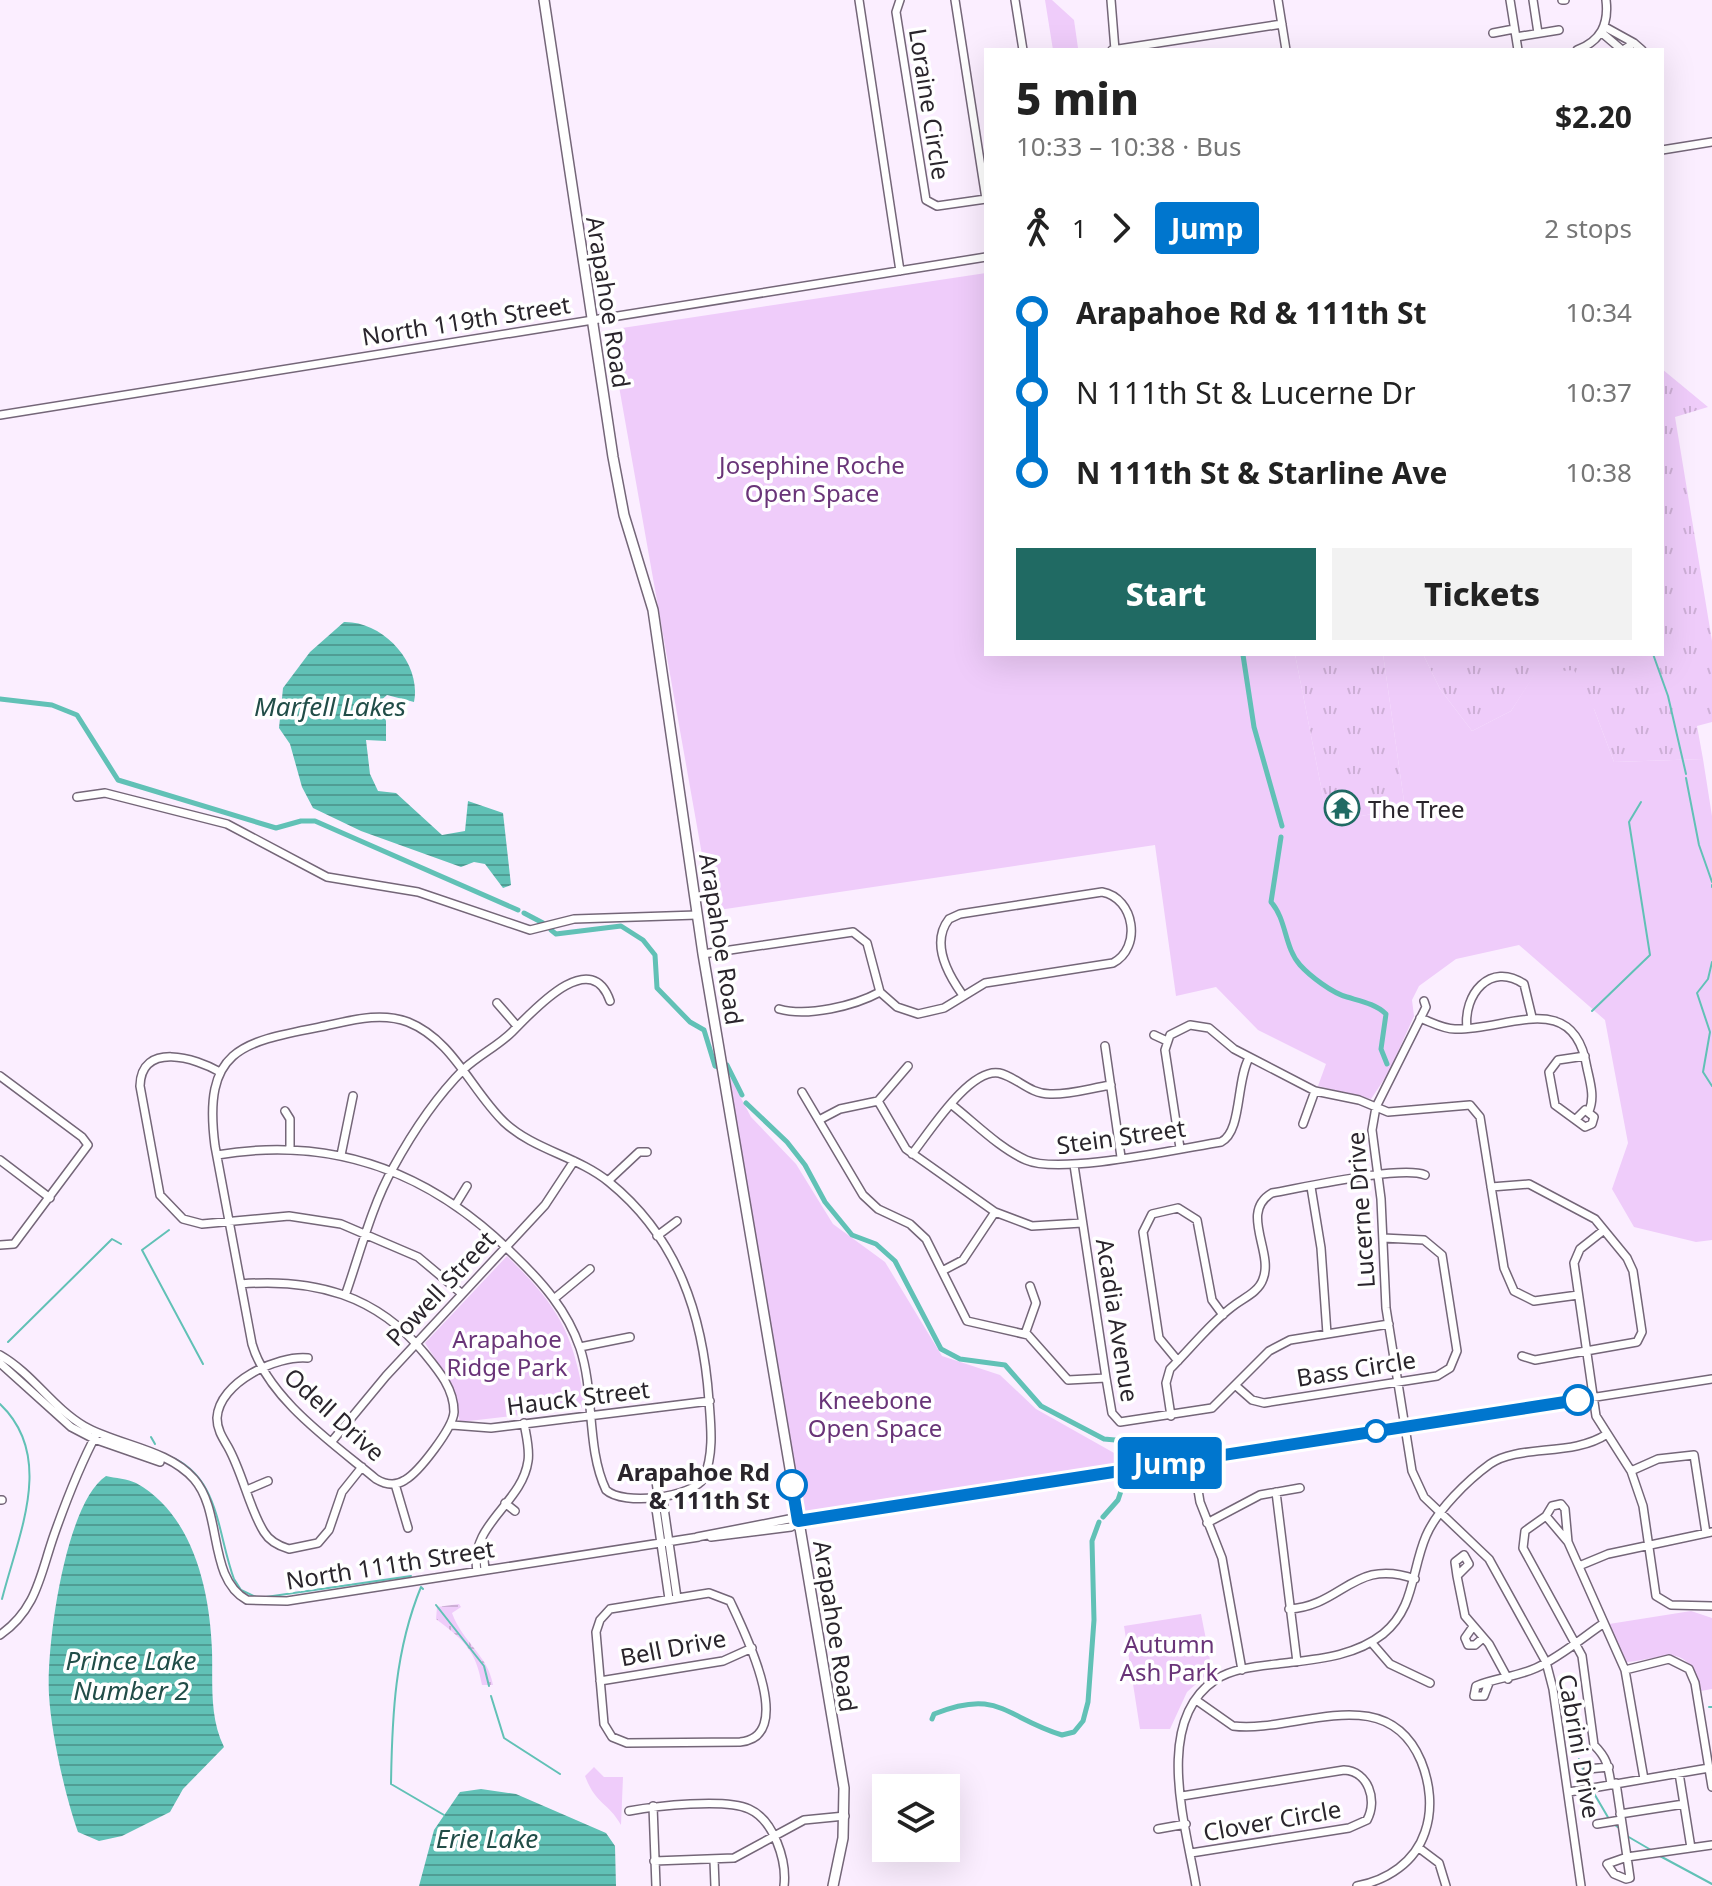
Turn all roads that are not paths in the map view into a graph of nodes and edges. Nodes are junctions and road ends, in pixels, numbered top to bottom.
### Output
1 (544, 0) edge
2 (859, 0) edge
3 (900, 0) edge
4 (955, 0) edge
5 (1015, 0) edge
6 (1111, 0) edge
7 (1278, 0) edge
8 (1510, 0) edge
9 (1533, 0) edge
10 (1608, 0) edge
11 (1282, 24) junction
12 (1559, 30) dead end
13 (1603, 30) junction
14 (1493, 33) dead end
15 (1515, 33) junction
16 (1538, 33) junction
17 (1634, 43) junction
18 (1023, 48) edge
19 (1114, 48) edge
20 (1127, 48) edge
21 (1286, 48) edge
22 (1518, 48) edge
23 (1580, 48) edge
24 (1621, 48) edge
25 (1626, 48) edge
26 (1640, 48) edge
27 (1712, 142) edge
28 (1664, 150) edge
29 (984, 186) edge
30 (984, 199) edge
31 (984, 257) edge
32 (900, 271) junction
33 (591, 320) junction
34 (0, 415) edge
35 (77, 797) dead end
36 (697, 915) junction
37 (703, 954) junction
38 (880, 992) junction
39 (962, 994) junction
40 (610, 1001) dead end
41 (1424, 1001) dead end
42 (497, 1003) dead end
43 (779, 1009) dead end
44 (1532, 1017) junction
45 (1420, 1018) junction
46 (517, 1026) junction
47 (1467, 1028) junction
48 (1154, 1035) dead end
49 (1167, 1041) junction
50 (1105, 1046) dead end
51 (1585, 1056) junction
52 (1249, 1058) junction
53 (908, 1066) dead end
54 (464, 1069) junction
55 (220, 1072) junction
56 (0, 1076) edge
57 (1111, 1085) junction
58 (1315, 1091) junction
59 (802, 1092) dead end
60 (1050, 1094) junction
61 (353, 1096) dead end
62 (878, 1101) junction
63 (952, 1105) junction
64 (1051, 1105) dead end
65 (1376, 1107) junction
66 (285, 1111) dead end
67 (1589, 1111) junction
68 (1577, 1118) junction
69 (819, 1120) junction
70 (1303, 1124) dead end
71 (290, 1148) junction
72 (1180, 1148) junction
73 (647, 1152) dead end
74 (912, 1154) junction
75 (217, 1155) junction
76 (341, 1155) junction
77 (1121, 1157) junction
78 (0, 1160) edge
79 (574, 1161) junction
80 (1074, 1165) junction
81 (391, 1170) junction
82 (1425, 1175) dead end
83 (1378, 1176) junction
84 (608, 1181) junction
85 (467, 1186) dead end
86 (1311, 1187) junction
87 (1491, 1187) junction
88 (50, 1198) junction
89 (456, 1204) junction
90 (995, 1212) junction
91 (229, 1220) junction
92 (677, 1221) dead end
93 (1082, 1223) junction
94 (1604, 1230) junction
95 (368, 1233) junction
96 (657, 1236) junction
97 (1383, 1238) junction
98 (0, 1245) edge
99 (506, 1246) junction
100 (590, 1269) dead end
101 (942, 1271) junction
102 (241, 1284) junction
103 (1030, 1286) dead end
104 (346, 1293) junction
105 (461, 1293) junction
106 (1578, 1295) junction
107 (555, 1298) junction
108 (1223, 1315) junction
109 (1389, 1324) junction
110 (1025, 1334) junction
111 (1327, 1334) junction
112 (630, 1337) dead end
113 (416, 1343) junction
114 (580, 1347) junction
115 (1586, 1352) junction
116 (0, 1355) edge
117 (1522, 1356) dead end
118 (308, 1358) dead end
119 (1178, 1361) junction
120 (0, 1363) edge
121 (261, 1371) junction
122 (1106, 1378) junction
123 (1712, 1379) edge
124 (1399, 1382) junction
125 (1235, 1385) junction
126 (1592, 1398) junction
127 (710, 1401) junction
128 (592, 1416) junction
129 (1171, 1416) junction
130 (524, 1423) junction
131 (452, 1425) junction
132 (1405, 1426) junction
133 (1607, 1434) junction
134 (95, 1436) junction
135 (333, 1440) junction
136 (1193, 1460) junction
137 (362, 1467) junction
138 (1631, 1471) junction
139 (268, 1481) dead end
140 (656, 1481) dead end
141 (395, 1484) junction
142 (1300, 1488) dead end
143 (249, 1489) junction
144 (606, 1490) junction
145 (1276, 1492) junction
146 (658, 1496) junction
147 (596, 1497) dead end
148 (505, 1503) junction
149 (515, 1511) dead end
150 (1441, 1514) junction
151 (1546, 1516) junction
152 (798, 1521) junction
153 (1207, 1523) junction
154 (408, 1528) dead end
155 (1709, 1533) edge
156 (664, 1542) junction
157 (1568, 1542) junction
158 (1650, 1546) junction
159 (1579, 1566) junction
160 (481, 1571) junction
161 (1457, 1576) dead end
162 (1415, 1579) junction
163 (673, 1598) junction
164 (1712, 1606) edge
165 (1289, 1609) junction
166 (1604, 1623) junction
167 (1472, 1628) junction
168 (0, 1635) edge
169 (1483, 1638) junction
170 (1371, 1642) junction
171 (1576, 1642) junction
172 (752, 1648) junction
173 (1297, 1662) junction
174 (1546, 1662) junction
175 (1242, 1670) junction
176 (1625, 1670) junction
177 (1508, 1679) junction
178 (600, 1681) junction
179 (1430, 1683) dead end
180 (1489, 1683) dead end
181 (1196, 1700) junction
182 (1609, 1767) junction
183 (1709, 1768) junction
184 (1588, 1769) dead end
185 (1679, 1773) junction
186 (1644, 1779) junction
187 (1614, 1784) junction
188 (1712, 1787) edge
189 (1569, 1792) junction
190 (1182, 1796) junction
191 (1684, 1804) junction
192 (653, 1806) junction
193 (629, 1811) dead end
194 (845, 1816) junction
195 (1621, 1817) junction
196 (1186, 1824) junction
197 (1597, 1824) dead end
198 (1158, 1829) dead end
199 (773, 1837) junction
200 (1712, 1845) edge
201 (1419, 1848) junction
202 (1691, 1848) junction
203 (1191, 1853) junction
204 (714, 1860) junction
205 (654, 1861) junction
206 (1386, 1877) junction
207 (1582, 1882) edge
208 (656, 1886) edge
209 (715, 1886) edge
210 (784, 1886) edge
211 (833, 1886) edge
212 (1196, 1886) edge
213 (1357, 1886) edge
214 (1390, 1886) edge
215 (1446, 1886) edge
216 (1589, 1886) edge

1 - 33 main road, Arapahoe Road
2 - 32 street
3 - 30 street, Loraine Circle
4 - 29 street
5 - 18 street
6 - 19 street
7 - 11 street
8 - 15 street
9 - 16 street
10 - 13 street
11 - 20 street
11 - 21 street
12 - 16 street
13 - 17 street
13 - 23 street
13 - 24 street
14 - 15 street
15 - 16 street
15 - 22 street
17 - 25 street
17 - 26 street
27 - 28 street
31 - 32 street, North 119th Street
32 - 33 street, North 119th Street
33 - 34 street, North 119th Street
33 - 36 main road, Arapahoe Road
35 - 36 street
36 - 37 main road, Arapahoe Road
37 - 38 street
37 - 152 main road, Arapahoe Road
38 - 39 street
38 - 43 street
39 - 39 street
40 - 46 street
41 - 45 street, Lucerne Drive
42 - 46 street
44 - 47 street
44 - 47 street
44 - 51 street
45 - 47 street
45 - 65 street, Lucerne Drive
46 - 54 street
48 - 49 street
49 - 52 street
49 - 72 street
50 - 57 street
51 - 67 street
51 - 68 street
52 - 58 street
52 - 72 street, Stein Street
53 - 62 street
54 - 55 street
54 - 79 street
54 - 81 street
55 - 75 street, Odell Drive
55 - 91 street
56 - 88 street
57 - 60 street
57 - 77 street
58 - 65 street
58 - 70 street
59 - 69 street
60 - 63 street
60 - 64 street
61 - 76 street
62 - 69 street
62 - 74 street
63 - 74 street
63 - 80 street, Stein Street
65 - 83 street, Lucerne Drive
65 - 87 street
66 - 71 street
67 - 68 street
67 - 68 street
69 - 101 street
71 - 75 street
71 - 76 street
72 - 77 street, Stein Street
73 - 84 street
74 - 90 street
75 - 91 street, Odell Drive
76 - 81 street
77 - 80 street, Stein Street
78 - 88 street
79 - 84 street
79 - 99 street, Powell Street
80 - 93 street, Acadia Avenue
81 - 89 street
81 - 95 street
82 - 83 street
83 - 86 street
83 - 97 street, Lucerne Drive
84 - 96 street
85 - 89 street
86 - 108 street
86 - 111 street
87 - 94 street
87 - 106 street
88 - 98 street
89 - 99 street
90 - 93 street
90 - 101 street
91 - 95 street
91 - 102 street, Odell Drive
92 - 96 street
93 - 122 street, Acadia Avenue
94 - 106 street
94 - 115 street
95 - 104 street
95 - 105 street
96 - 127 street
97 - 109 street, Lucerne Drive
97 - 124 street, Bass Circle
99 - 105 street, Powell Street
99 - 107 street
100 - 107 street
101 - 110 street
102 - 104 street
102 - 121 street, Odell Drive
103 - 110 street
104 - 113 street
105 - 113 street, Powell Street
106 - 115 street
107 - 114 street
108 - 119 street
108 - 119 street
109 - 111 street, Acadia Avenue
109 - 124 street, Lucerne Drive
110 - 122 street
111 - 125 street, Acadia Avenue
112 - 114 street
113 - 131 street
113 - 135 street, Powell Street
114 - 128 street
115 - 117 street
115 - 126 street
116 - 134 street
118 - 121 street
119 - 129 street
120 - 134 street
121 - 135 street, Odell Drive
121 - 143 street
122 - 129 street, Acadia Avenue
123 - 126 street, North 111th Street
124 - 125 street, Bass Circle
124 - 132 street, Lucerne Drive
125 - 129 street, Acadia Avenue
126 - 132 street, North 111th Street
126 - 133 street
127 - 128 street, Hauck Street
127 - 146 street
128 - 130 street, Hauck Street
128 - 144 street
130 - 131 street, Hauck Street
130 - 148 street
131 - 141 street
132 - 136 street, North 111th Street
132 - 150 street, Cabrini Drive
133 - 138 street
133 - 150 street
134 - 160 street, North 111th Street
134 - 168 street
135 - 137 street, Odell Drive
136 - 152 street, North 111th Street
136 - 153 street
137 - 141 street, Odell Drive
137 - 143 street
138 - 155 street
138 - 158 street
139 - 143 street
140 - 146 street
141 - 154 street
142 - 145 street
144 - 146 street
144 - 147 street
145 - 153 street
145 - 165 street
146 - 156 street
148 - 149 street
148 - 160 street
150 - 162 street
150 - 174 street, Cabrini Drive
151 - 157 street
151 - 157 street
151 - 171 street
152 - 156 street, North 111th Street
152 - 194 main road, Arapahoe Road
153 - 175 street
155 - 158 street
156 - 160 street, North 111th Street
156 - 163 street
157 - 159 street
158 - 159 street
158 - 164 street
159 - 166 street
161 - 167 street
162 - 165 street
162 - 170 street
163 - 172 street
163 - 178 street
165 - 173 street
166 - 171 street
166 - 176 street
167 - 169 street
167 - 169 street
169 - 177 street
170 - 173 street
170 - 179 street
171 - 174 street
171 - 182 street
172 - 178 street, Bell Drive
172 - 178 street
173 - 175 street
174 - 177 street
174 - 189 street, Cabrini Drive
175 - 181 street
176 - 183 street
176 - 186 street
177 - 180 street
181 - 190 street
181 - 201 street
182 - 184 street
182 - 187 street
183 - 185 street
183 - 188 street
185 - 186 street
185 - 191 street
186 - 187 street
187 - 189 street
187 - 195 street
189 - 207 street, Cabrini Drive
190 - 196 street
190 - 203 street, Clover Circle
191 - 195 street
191 - 202 street
192 - 193 street
192 - 199 street
192 - 205 street
194 - 199 street
194 - 211 main road, Arapahoe Road
195 - 197 street
195 - 202 street
196 - 198 street
196 - 203 street
199 - 204 street
199 - 210 street
200 - 202 street
201 - 206 street
201 - 215 street
203 - 212 street
204 - 205 street
204 - 209 street
205 - 208 street
206 - 213 street
206 - 214 street
207 - 216 street, Cabrini Drive

